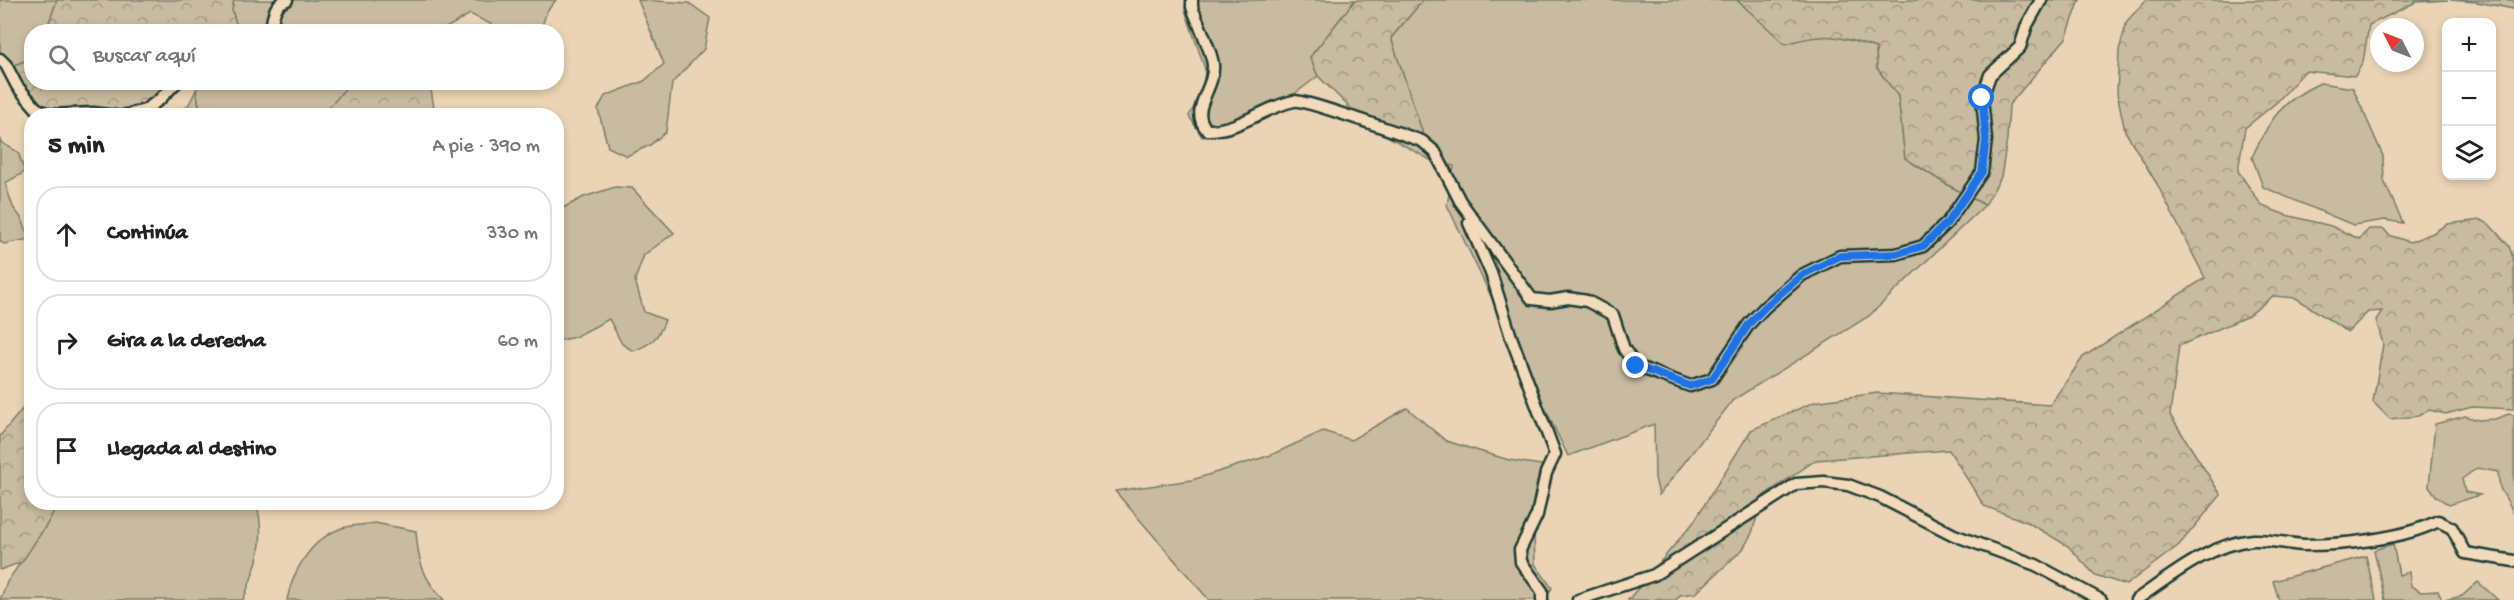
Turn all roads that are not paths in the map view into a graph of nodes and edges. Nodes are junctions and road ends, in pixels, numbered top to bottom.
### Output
1 (287, 0) edge
2 (1192, 0) edge
3 (2041, 0) edge
4 (271, 24) edge
5 (0, 59) edge
6 (169, 90) edge
7 (36, 108) edge
8 (148, 108) edge
9 (1460, 201) junction
10 (2514, 561) edge
11 (1542, 600) edge
12 (1578, 600) edge
13 (2101, 600) edge
14 (2136, 600) edge

1 - 4 street
2 - 9 street
3 - 9 street
5 - 7 street
6 - 8 street
9 - 11 street
10 - 14 street
12 - 13 street

